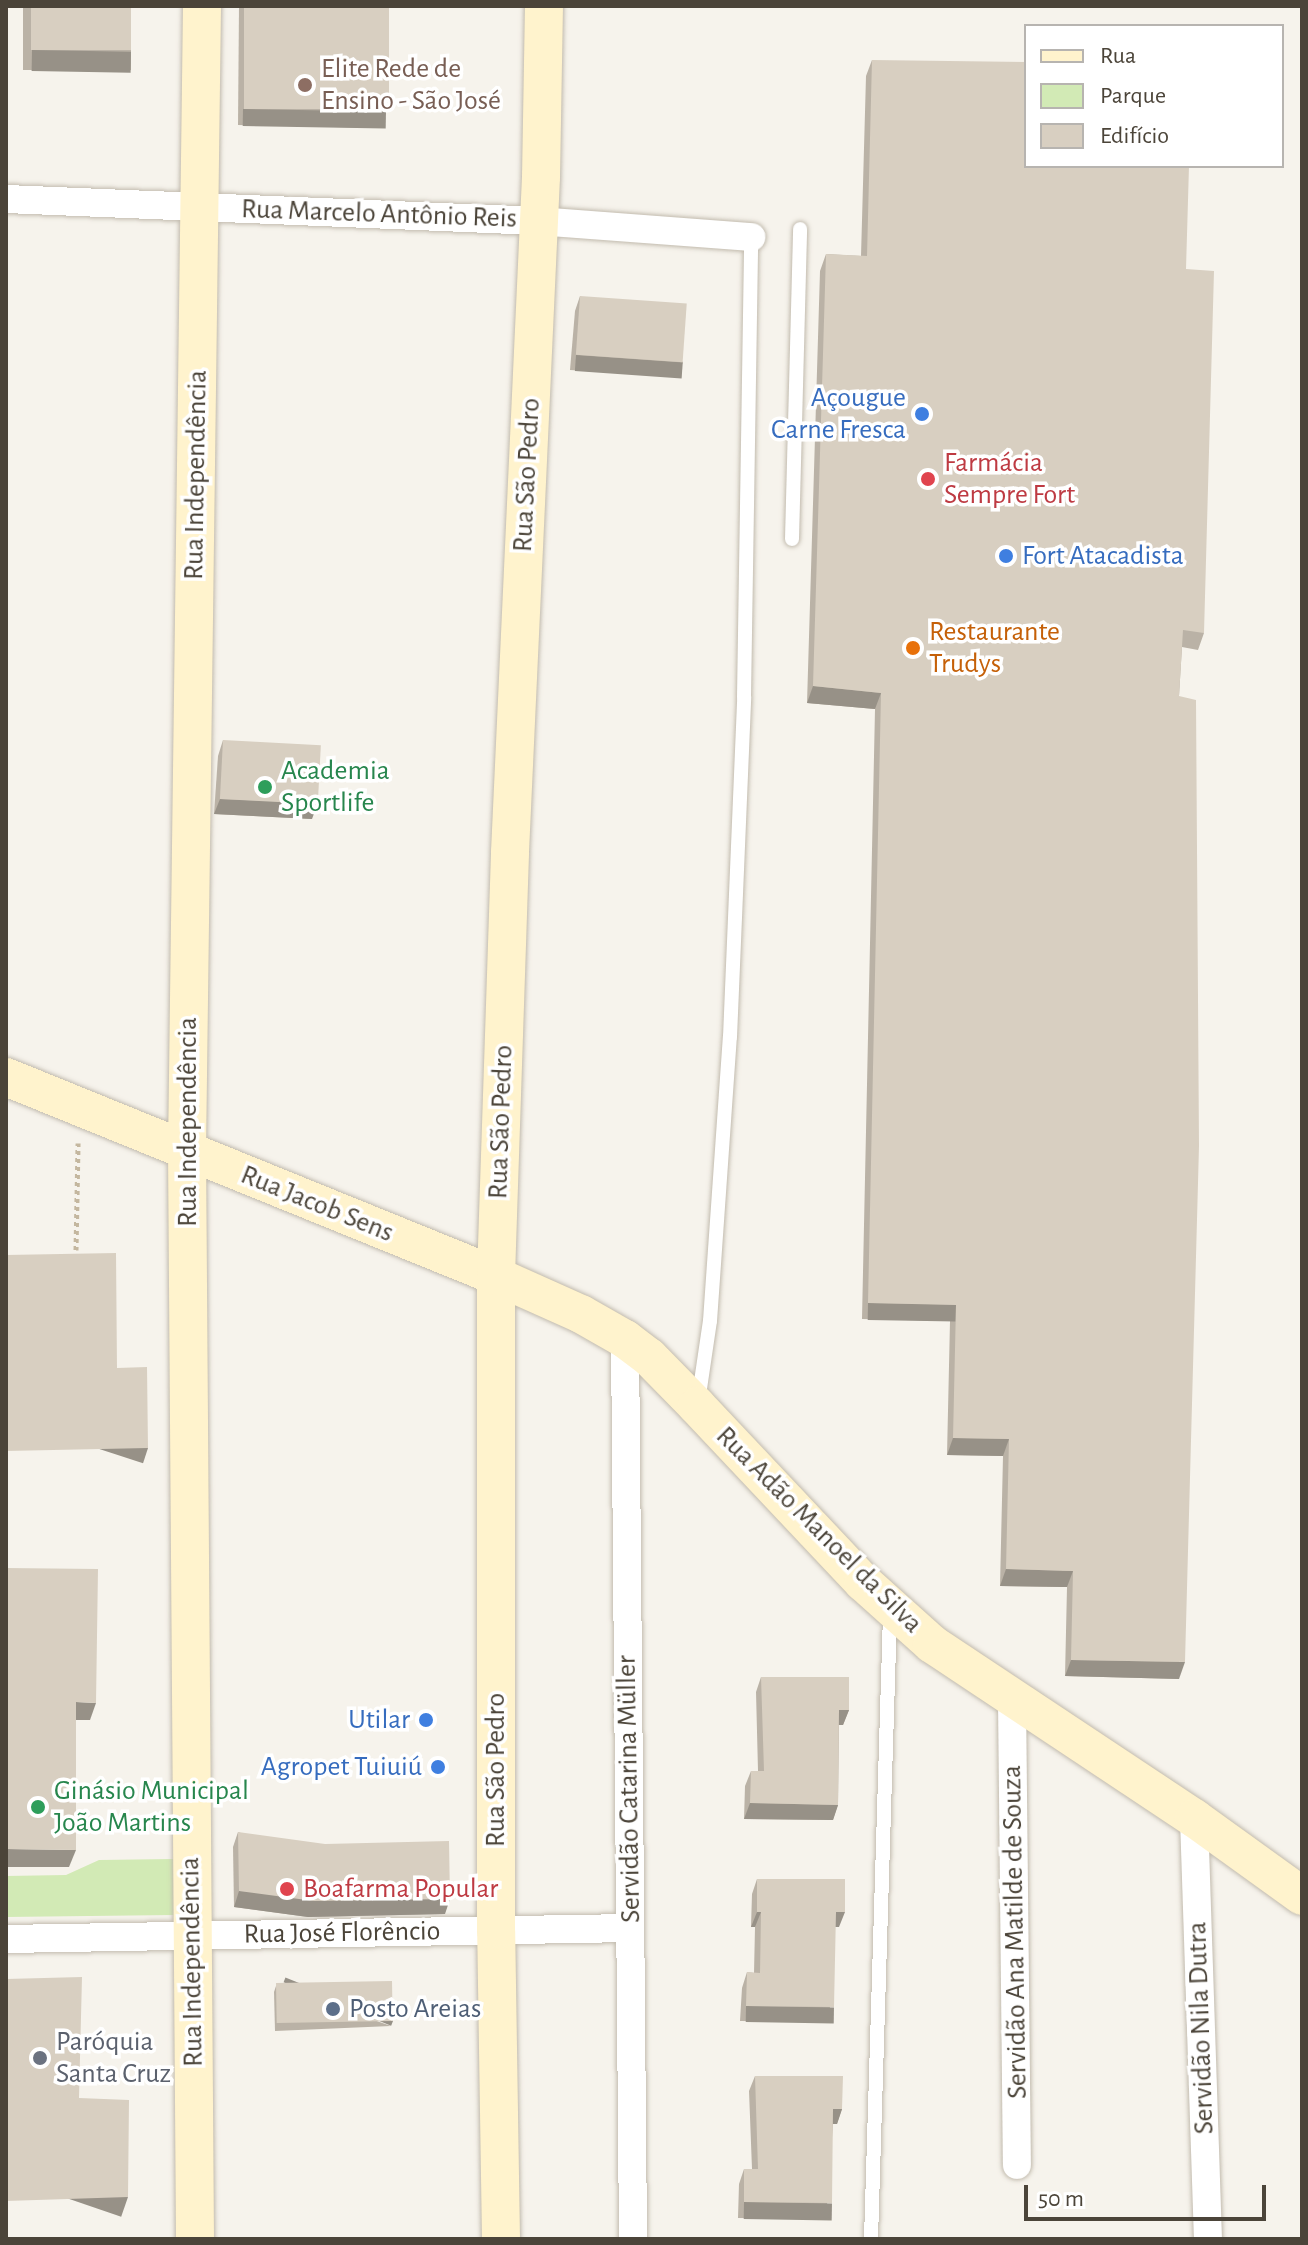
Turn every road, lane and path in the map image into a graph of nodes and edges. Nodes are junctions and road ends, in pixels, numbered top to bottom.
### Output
1 (202, 6) edge
2 (544, 6) edge
3 (6, 199) edge
4 (199, 207) junction
5 (538, 221) junction
6 (800, 229) dead end
7 (751, 237) joint
8 (792, 539) dead end
9 (6, 1077) edge
10 (78, 1107) junction
11 (187, 1152) junction
12 (76, 1250) edge
13 (496, 1276) junction
14 (625, 1339) junction
15 (697, 1406) junction
16 (890, 1606) junction
17 (1012, 1699) junction
18 (1194, 1818) junction
19 (1302, 1896) edge
20 (630, 1928) junction
21 (496, 1931) junction
22 (192, 1935) junction
23 (6, 1939) edge
24 (1017, 2165) dead end
25 (195, 2239) edge
26 (501, 2239) edge
27 (633, 2239) edge
28 (871, 2239) edge
29 (1208, 2239) edge

1 - 4 street, Rua Independência
2 - 5 street, Rua São Pedro
3 - 4 street, Rua Marcelo Antônio Reis
4 - 5 street, Rua Marcelo Antônio Reis
4 - 11 street, Rua Independência
5 - 7 street, Rua Marcelo Antônio Reis
5 - 13 street, Rua São Pedro
6 - 8 lane
7 - 15 lane
9 - 10 street, Rua Jacob Sens
10 - 11 street, Rua Jacob Sens
10 - 12 path
11 - 13 street, Rua Jacob Sens
11 - 22 street, Rua Independência
13 - 14 street, Rua Adão Manoel da Silva
13 - 21 street, Rua São Pedro
14 - 15 street, Rua Adão Manoel da Silva
14 - 20 street, Servidão Catarina Müller
15 - 16 street, Rua Adão Manoel da Silva
16 - 17 street, Rua Adão Manoel da Silva
16 - 28 lane
17 - 18 street, Rua Adão Manoel da Silva
17 - 24 street, Servidão Ana Matilde de Souza
18 - 19 street, Rua Adão Manoel da Silva
18 - 29 street, Servidão Nila Dutra
20 - 21 street, Rua José Florêncio
20 - 27 street, Servidão Catarina Müller
21 - 22 street, Rua José Florêncio
21 - 26 street, Rua São Pedro
22 - 23 street, Rua José Florêncio
22 - 25 street, Rua Independência

